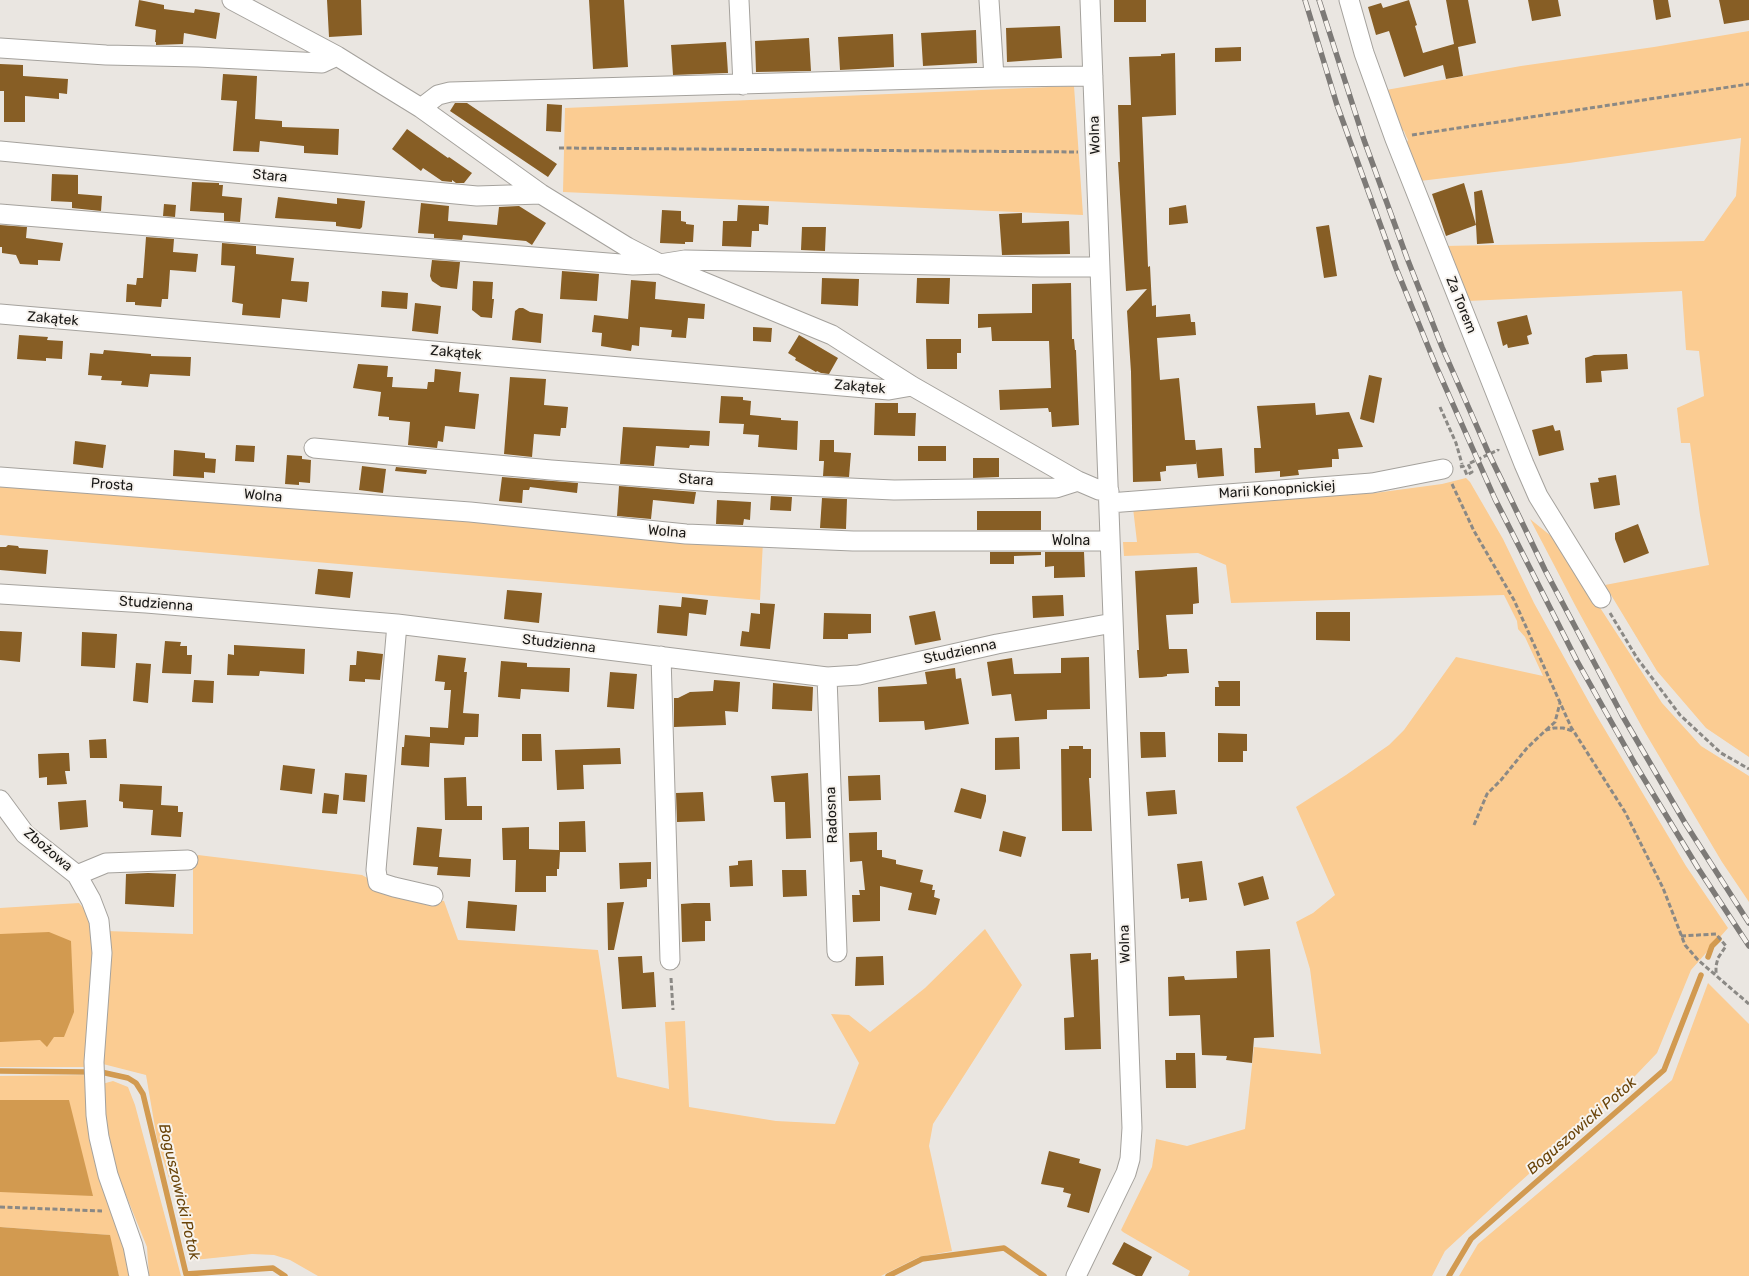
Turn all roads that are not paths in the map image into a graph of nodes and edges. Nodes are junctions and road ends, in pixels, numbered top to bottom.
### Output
1 (232, 0) edge
2 (739, 0) edge
3 (989, 0) edge
4 (1090, 0) edge
5 (1353, 1) edge
6 (0, 48) edge
7 (337, 56) junction
8 (1093, 76) junction
9 (994, 77) junction
10 (743, 85) junction
11 (421, 108) junction
12 (0, 151) edge
13 (541, 194) junction
14 (0, 214) edge
15 (660, 264) junction
16 (1100, 266) junction
17 (0, 314) edge
18 (912, 386) junction
19 (314, 448) dead end
20 (1443, 469) road end
21 (0, 477) edge
22 (1078, 481) junction
23 (224, 493) joint
24 (1109, 497) junction
25 (1110, 541) junction
26 (0, 594) edge
27 (1601, 598) road end
28 (1113, 623) junction
29 (397, 624) junction
30 (660, 656) junction
31 (827, 677) junction
32 (2, 805) edge
33 (188, 860) dead end
34 (77, 875) junction
35 (433, 896) dead end
36 (837, 952) dead end
37 (670, 960) road end
38 (139, 1276) edge
39 (1076, 1276) edge

1 - 7 street
2 - 10 street
3 - 9 street
4 - 8 street, Wolna
5 - 27 street, Za Torem
6 - 7 street
7 - 11 street
8 - 9 street
8 - 16 street, Wolna
9 - 10 street
10 - 11 street
11 - 13 street
12 - 13 street, Stara
13 - 15 street
14 - 15 street
15 - 16 street
15 - 18 street
16 - 24 street, Wolna
17 - 18 street, Zakątek
18 - 22 street
19 - 22 street, Stara
20 - 24 street, Marii Konopnickiej
21 - 23 street, Prosta
22 - 24 street
23 - 25 street, Wolna
24 - 25 street, Wolna
25 - 28 street, Wolna
26 - 29 street, Studzienna
28 - 31 street, Studzienna
28 - 39 street, Wolna
29 - 30 street, Studzienna
29 - 35 street
30 - 31 street, Studzienna
30 - 37 street
31 - 36 street, Radosna
32 - 34 street, Zbożowa
33 - 34 street
34 - 38 street, Zbożowa

